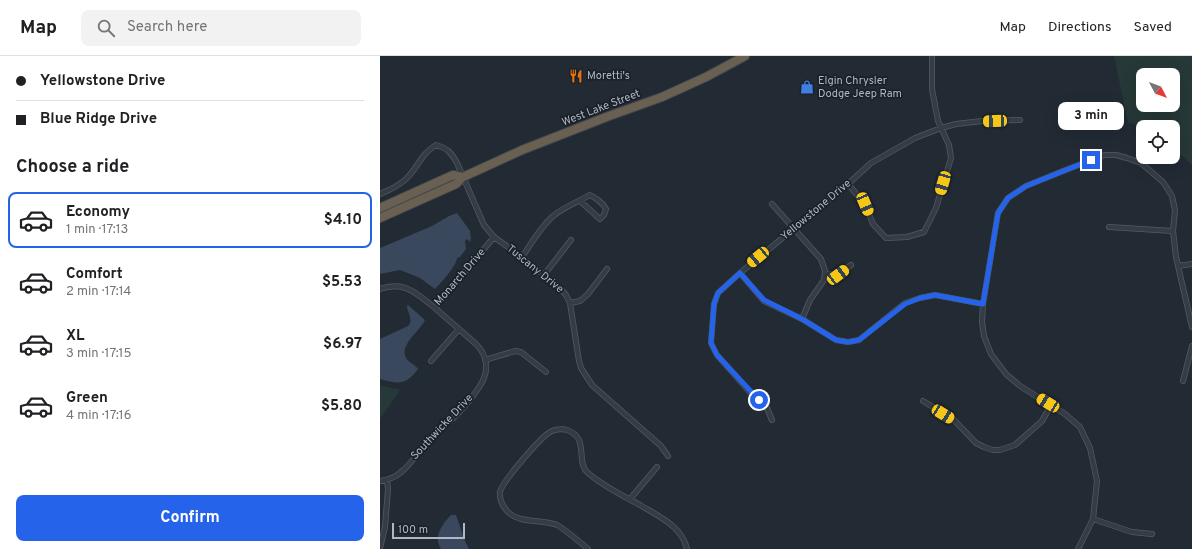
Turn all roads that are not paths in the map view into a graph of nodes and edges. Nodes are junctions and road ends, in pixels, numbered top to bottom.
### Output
1 (745, 56) edge
2 (932, 56) edge
3 (1020, 120) dead end
4 (941, 128) junction
5 (463, 177) junction
6 (848, 184) junction
7 (380, 194) edge
8 (580, 201) junction
9 (772, 204) dead end
10 (380, 208) edge
11 (380, 218) edge
12 (1109, 227) dead end
13 (793, 228) junction
14 (1173, 231) junction
15 (494, 237) junction
16 (571, 240) dead end
17 (522, 257) junction
18 (1192, 264) edge
19 (851, 265) dead end
20 (1178, 266) junction
21 (607, 269) dead end
22 (740, 273) junction
23 (825, 274) junction
24 (544, 275) junction
25 (380, 289) edge
26 (570, 303) junction
27 (983, 304) junction
28 (435, 308) junction
29 (802, 319) junction
30 (1192, 327) edge
31 (459, 329) junction
32 (1192, 346) edge
33 (486, 360) junction
34 (431, 361) dead end
35 (546, 372) dead end
36 (1183, 381) dead end
37 (923, 401) dead end
38 (1052, 405) junction
39 (772, 420) dead end
40 (668, 456) dead end
41 (657, 467) dead end
42 (387, 480) junction
43 (380, 481) edge
44 (630, 499) junction
45 (1093, 519) junction
46 (1152, 534) dead end
47 (380, 548) edge
48 (588, 549) edge
49 (687, 549) edge
50 (1078, 549) edge

1 - 5 highway, West Lake Street
2 - 4 street
3 - 4 street, Yellowstone Drive
4 - 6 street, Yellowstone Drive
4 - 6 street
5 - 7 street, Tuscany Drive
5 - 10 highway, West Lake Street
5 - 11 highway, West Lake Street
5 - 15 street, Tuscany Drive
6 - 13 street, Yellowstone Drive
8 - 8 street
8 - 17 street
9 - 13 street
12 - 14 street
13 - 22 street, Yellowstone Drive
13 - 23 street
14 - 20 street
14 - 27 street
15 - 17 street, Tuscany Drive
15 - 28 street, Monarch Drive
16 - 24 street
17 - 24 street, Tuscany Drive
18 - 20 street
19 - 23 street
20 - 30 street
21 - 26 street
22 - 29 street
22 - 39 street, Yellowstone Drive
23 - 29 street
24 - 26 street, Tuscany Drive
25 - 28 street, Monarch Drive
26 - 40 street, Tuscany Drive
27 - 29 street
27 - 38 street
28 - 31 street
31 - 33 street
31 - 34 street
32 - 36 street
33 - 35 street
33 - 42 street, Southwicke Drive
37 - 38 street
38 - 45 street
41 - 44 street
42 - 43 street, Southwicke Drive
42 - 47 street
44 - 48 street
44 - 49 street
45 - 46 street
45 - 50 street

